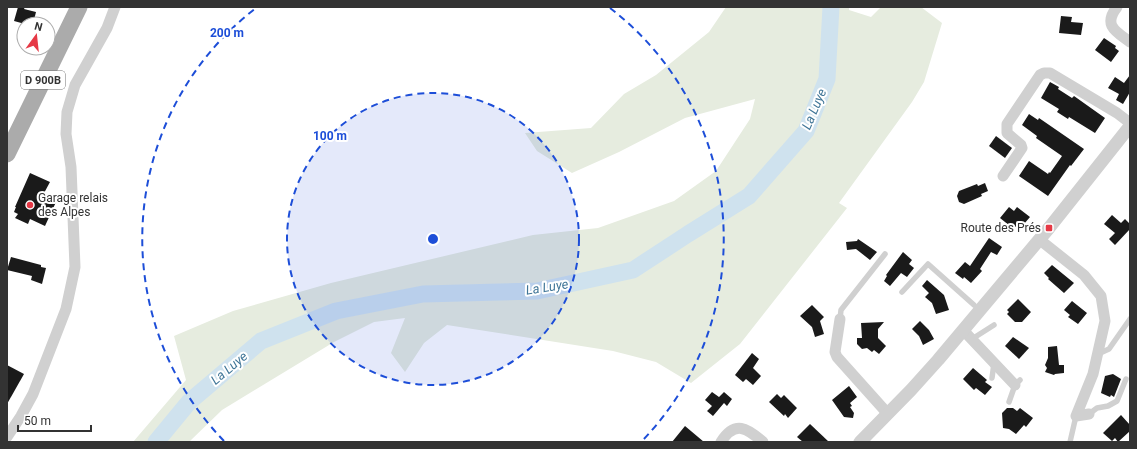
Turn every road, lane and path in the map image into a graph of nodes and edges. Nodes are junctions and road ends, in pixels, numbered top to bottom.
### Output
1 (79, 7) edge
2 (115, 7) edge
3 (1117, 7) edge
4 (1130, 42) edge
5 (1130, 124) edge
6 (7, 154) edge
7 (1003, 176) dead end
8 (1040, 240) junction
9 (885, 254) dead end
10 (902, 292) dead end
11 (974, 305) dead end
12 (840, 319) joint
13 (1130, 319) edge
14 (994, 325) dead end
15 (967, 335) junction
16 (1097, 354) junction
17 (994, 362) junction
18 (992, 378) dead end
19 (1126, 379) dead end
20 (1017, 383) joint
21 (1009, 402) dead end
22 (888, 414) junction
23 (1089, 414) joint
24 (1076, 416) junction
25 (7, 436) edge
26 (721, 442) edge
27 (763, 442) edge
28 (860, 442) edge
29 (1070, 442) edge

1 - 6 main road, D 900B
2 - 25 street
3 - 4 street
5 - 7 street
5 - 8 street
8 - 15 street
8 - 16 street
9 - 12 lane
10 - 11 lane
12 - 22 street
13 - 16 lane
14 - 15 lane
15 - 17 street
15 - 22 street
16 - 24 street
17 - 18 lane
17 - 20 street
19 - 23 lane
20 - 21 lane
22 - 28 street
23 - 24 street
24 - 29 lane
26 - 27 street

